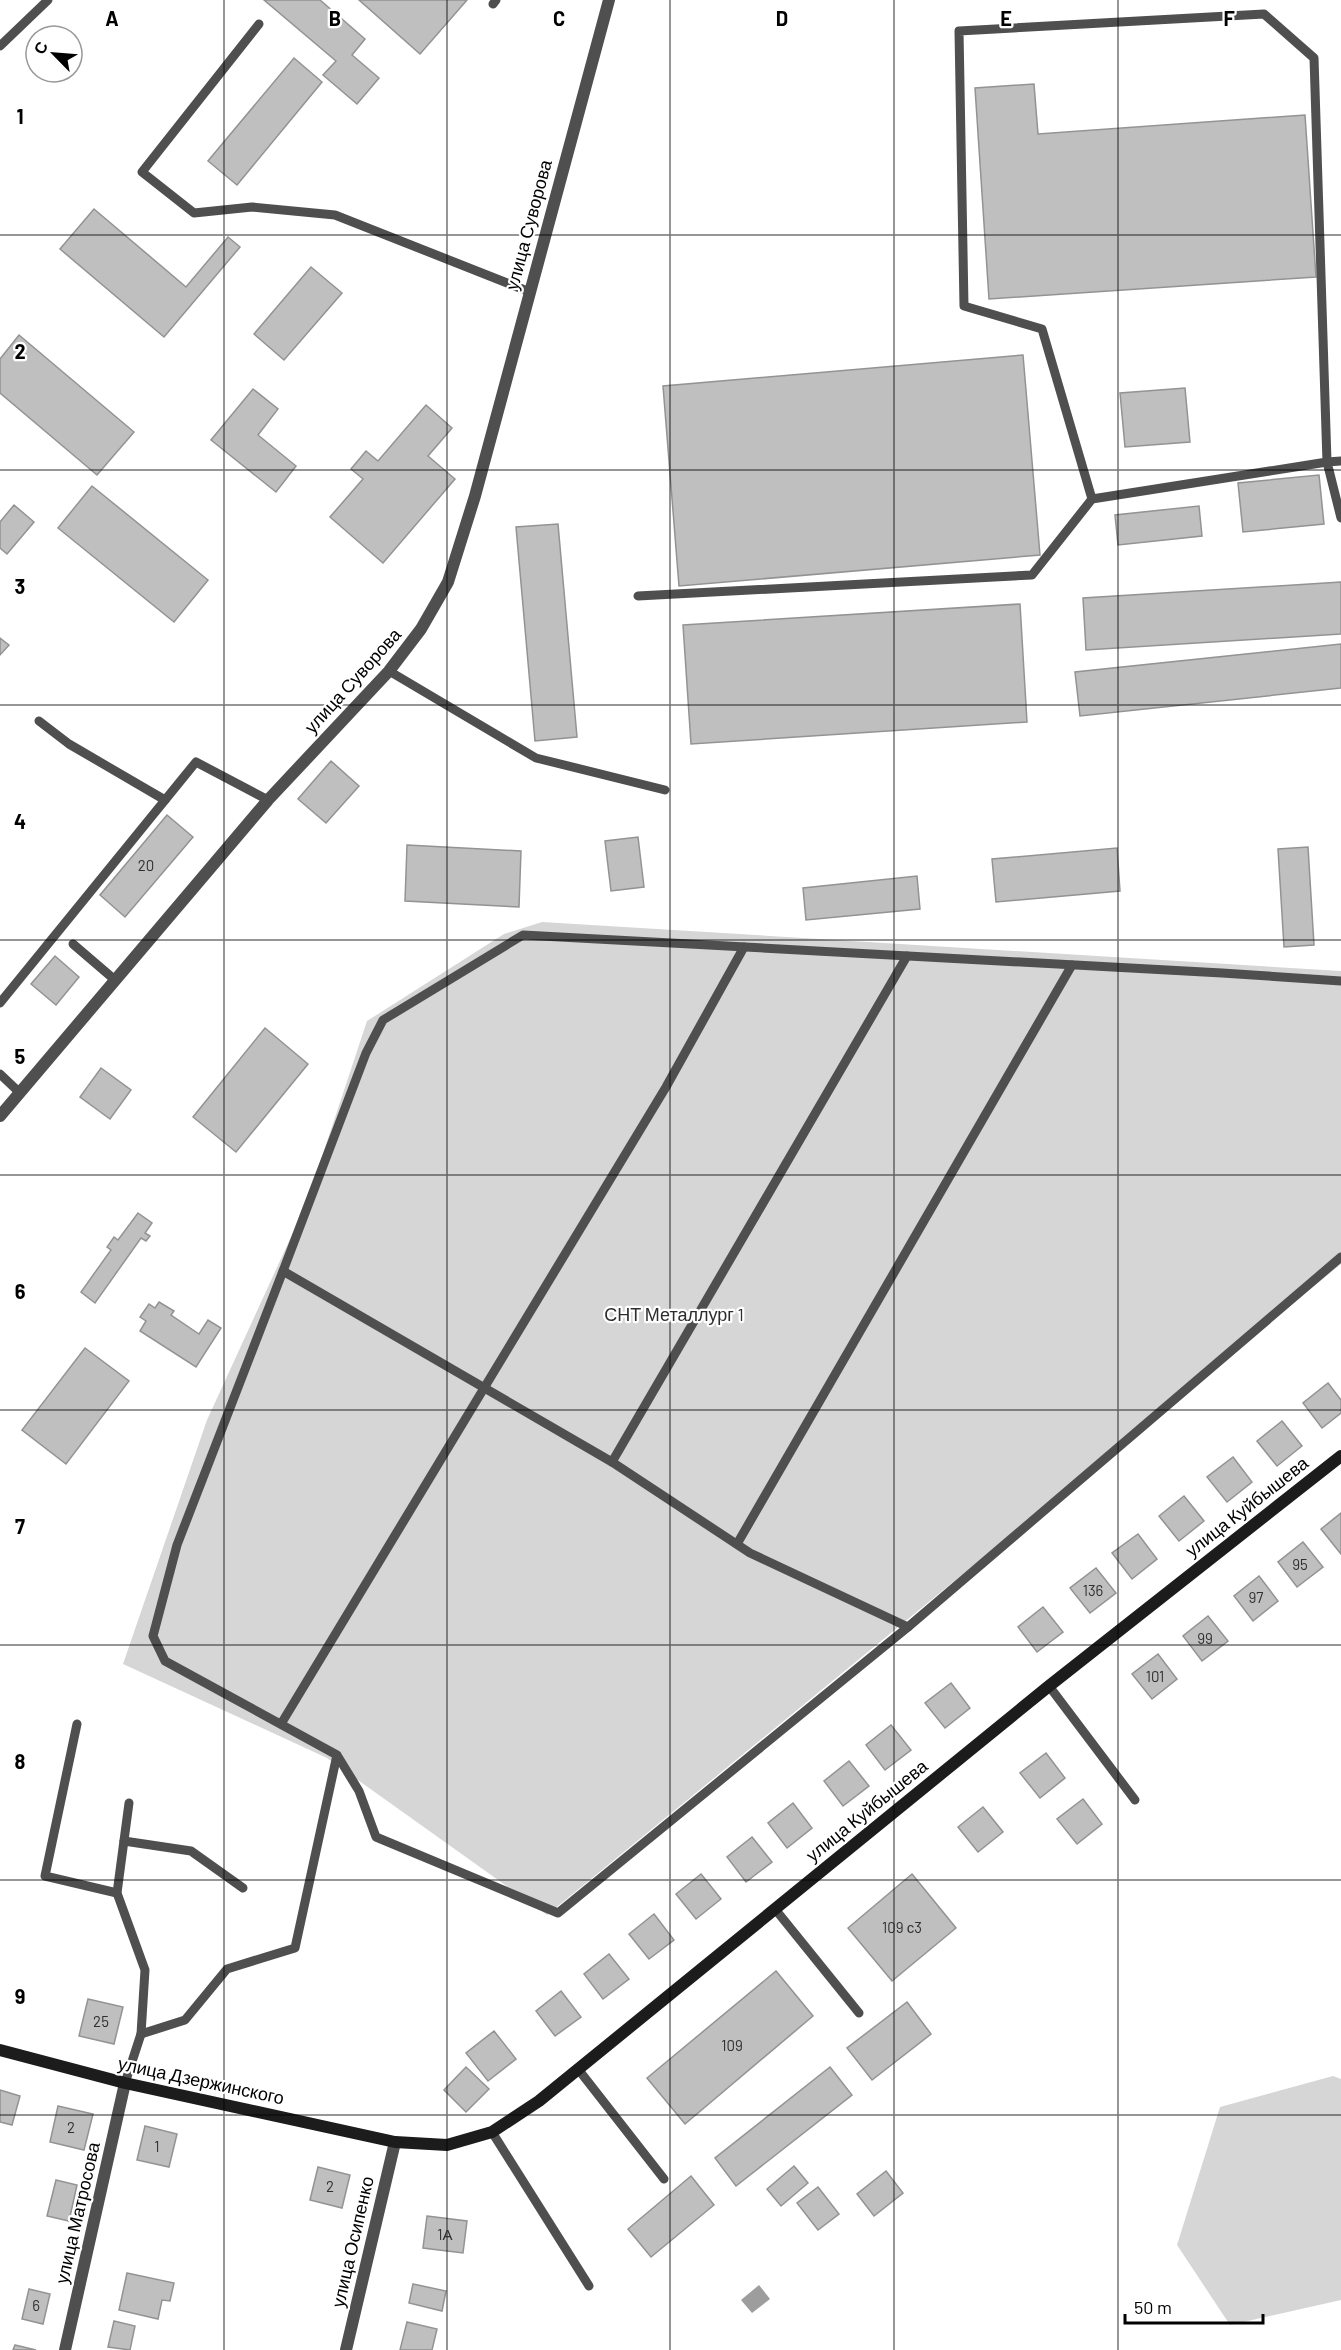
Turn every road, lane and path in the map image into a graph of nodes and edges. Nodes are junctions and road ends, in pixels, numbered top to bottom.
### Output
1 (48, 0) edge
2 (610, 1) edge
3 (259, 24) dead end
4 (0, 46) edge
5 (530, 292) junction
6 (1341, 461) edge
7 (1327, 462) junction
8 (1092, 499) junction
9 (1341, 518) edge
10 (638, 596) dead end
11 (389, 671) junction
12 (39, 721) dead end
13 (665, 790) dead end
14 (165, 800) junction
15 (268, 800) junction
16 (74, 944) dead end
17 (744, 947) junction
18 (907, 956) junction
19 (1072, 965) junction
20 (115, 980) junction
21 (1341, 981) edge
22 (0, 1003) edge
23 (0, 1074) edge
24 (20, 1093) junction
25 (0, 1116) edge
26 (1341, 1257) edge
27 (283, 1271) junction
28 (484, 1388) junction
29 (1341, 1456) edge
30 (612, 1462) junction
31 (738, 1544) junction
32 (908, 1627) junction
33 (1049, 1686) junction
34 (77, 1724) dead end
35 (281, 1724) junction
36 (337, 1755) junction
37 (1135, 1800) dead end
38 (129, 1803) dead end
39 (124, 1841) junction
40 (243, 1888) dead end
41 (117, 1893) junction
42 (775, 1909) junction
43 (859, 2013) dead end
44 (141, 2034) junction
45 (0, 2050) edge
46 (578, 2069) junction
47 (125, 2084) junction
48 (492, 2132) junction
49 (395, 2142) junction
50 (664, 2179) dead end
51 (589, 2286) dead end
52 (65, 2350) edge
53 (346, 2350) edge

1 - 4 lane
2 - 5 street, улица Суворова
3 - 5 lane
5 - 11 street, улица Суворова
6 - 7 lane
7 - 8 lane
7 - 8 lane
7 - 9 lane
8 - 10 lane
11 - 13 lane
11 - 15 street, улица Суворова
12 - 14 lane
14 - 15 lane
14 - 22 lane
15 - 20 street, улица Суворова
16 - 20 lane
17 - 18 lane
17 - 27 lane
17 - 28 lane
18 - 19 lane
18 - 30 lane
19 - 21 lane
19 - 31 lane
20 - 24 street, улица Суворова
23 - 24 lane
24 - 25 street, улица Суворова
26 - 32 lane
27 - 28 lane
27 - 35 lane
28 - 30 lane
28 - 35 lane
29 - 33 main road, улица Куйбышева
30 - 31 lane
31 - 32 lane
32 - 36 lane
33 - 37 lane
33 - 42 main road, улица Куйбышева
34 - 41 lane
35 - 36 lane
36 - 44 lane
38 - 39 lane
39 - 40 lane
39 - 41 lane
41 - 44 lane
42 - 43 lane
42 - 46 main road, улица Куйбышева
44 - 47 lane
45 - 47 main road, улица Дзержинского
46 - 48 main road, улица Куйбышева
46 - 50 lane
47 - 49 main road, улица Дзержинского
47 - 52 street, улица Матросова
48 - 49 main road, улица Куйбышева
48 - 51 lane
49 - 53 street, улица Осипенко

